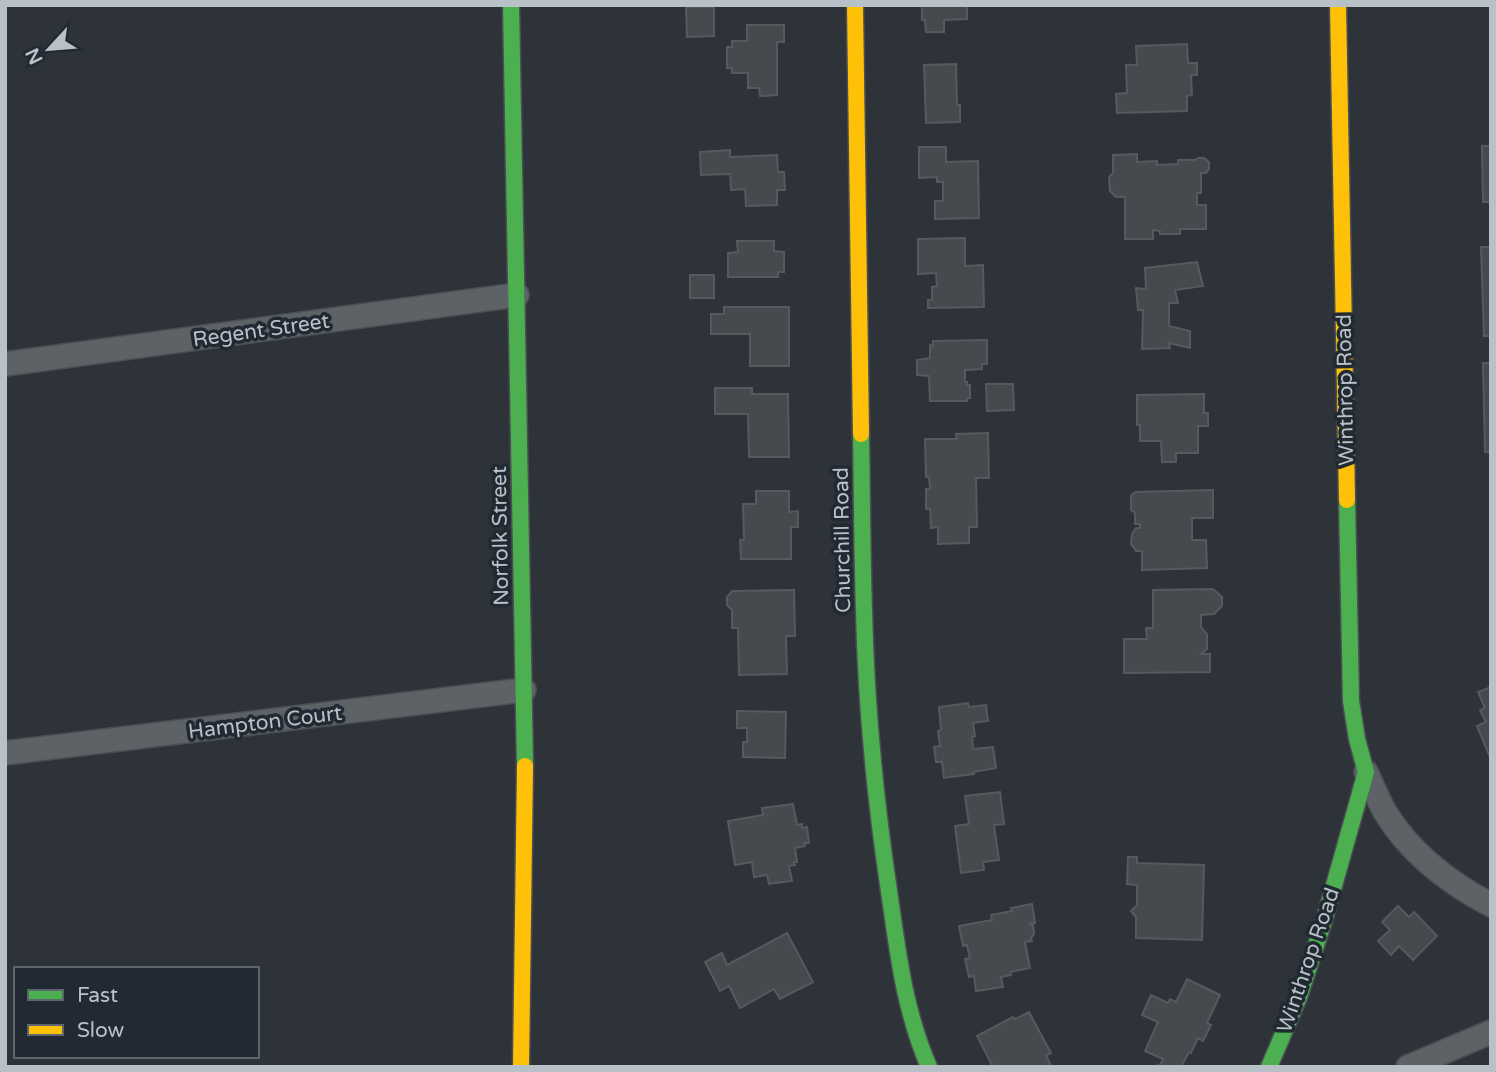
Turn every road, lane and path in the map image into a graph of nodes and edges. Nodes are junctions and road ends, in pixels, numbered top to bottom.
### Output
1 (511, 5) edge
2 (855, 5) edge
3 (1338, 5) edge
4 (517, 295) junction
5 (5, 364) edge
6 (524, 690) junction
7 (5, 753) edge
8 (1366, 772) junction
9 (1491, 905) edge
10 (1491, 1032) edge
11 (521, 1067) edge
12 (929, 1067) edge
13 (1269, 1067) edge
14 (1408, 1067) edge

1 - 4 street, Norfolk Street
2 - 12 street, Churchill Road
3 - 8 street, Winthrop Road
4 - 5 street, Regent Street
4 - 6 street, Norfolk Street
6 - 7 street, Hampton Court
6 - 11 street, Norfolk Street
8 - 9 street, Winthrop Road
8 - 13 street, Winthrop Road
10 - 14 street

